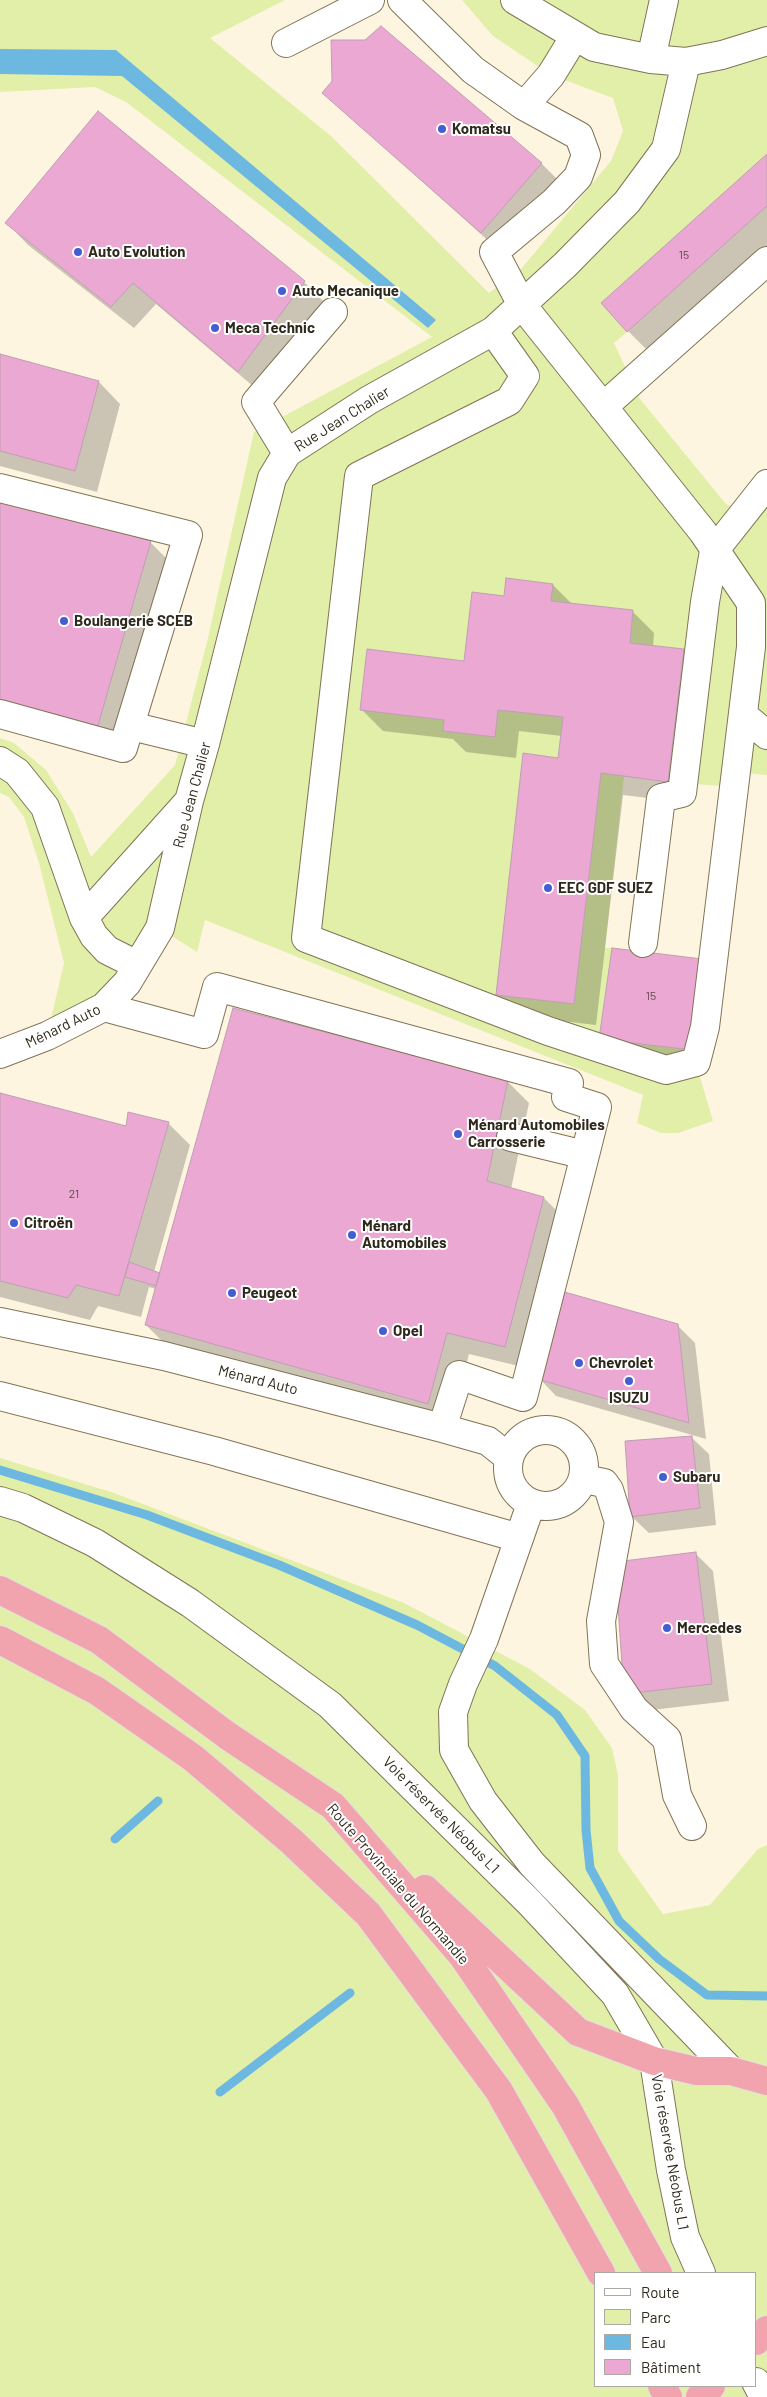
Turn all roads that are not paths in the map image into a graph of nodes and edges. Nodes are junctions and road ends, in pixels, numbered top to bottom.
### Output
1 (370, 0) edge
2 (402, 0) edge
3 (515, 0) edge
4 (664, 0) edge
5 (575, 36) junction
6 (767, 41) edge
7 (286, 43) dead end
8 (651, 59) junction
9 (686, 62) junction
10 (524, 106) junction
11 (767, 260) edge
12 (522, 305) junction
13 (333, 312) dead end
14 (494, 331) junction
15 (604, 407) junction
16 (287, 453) junction
17 (767, 484) edge
18 (0, 488) edge
19 (714, 551) junction
20 (0, 714) edge
21 (743, 715) junction
22 (131, 726) junction
23 (767, 735) edge
24 (205, 744) junction
25 (0, 761) edge
26 (189, 801) junction
27 (84, 918) junction
28 (643, 943) dead end
29 (137, 965) junction
30 (104, 1007) junction
31 (0, 1054) edge
32 (511, 1137) dead end
33 (585, 1155) junction
34 (0, 1323) edge
35 (0, 1396) edge
36 (523, 1397) junction
37 (442, 1428) junction
38 (555, 1430) junction
39 (508, 1458) junction
40 (584, 1479) junction
41 (0, 1502) edge
42 (531, 1504) junction
43 (519, 1538) junction
44 (0, 1590) edge
45 (0, 1640) edge
46 (333, 1806) junction
47 (692, 1826) dead end
48 (654, 2061) junction
49 (731, 2071) junction
50 (767, 2080) edge
51 (600, 2272) edge
52 (657, 2272) edge
53 (701, 2272) edge
54 (767, 2330) edge
55 (757, 2340) edge
56 (757, 2384) edge
57 (710, 2387) edge
58 (700, 2397) edge
59 (764, 2397) edge

1 - 7 street
2 - 10 street
3 - 5 street
4 - 8 street
5 - 8 street
5 - 10 street
6 - 9 street
8 - 9 street
9 - 12 street, Rue Jean Chalier
10 - 12 street
11 - 15 street
12 - 14 street, Rue Jean Chalier
12 - 15 street
13 - 16 street
14 - 16 street, Rue Jean Chalier
14 - 21 street
15 - 19 street
16 - 24 street, Rue Jean Chalier
17 - 19 street
18 - 22 street
19 - 21 street
19 - 28 street
20 - 22 street
21 - 23 street
22 - 24 street
24 - 26 street, Rue Jean Chalier
25 - 27 street
26 - 27 street
26 - 29 street, Rue Jean Chalier
27 - 29 street
29 - 30 street, Ménard Auto
30 - 31 street, Ménard Auto
30 - 33 street
32 - 33 street
33 - 36 street
34 - 37 street, Ménard Auto
35 - 43 street
36 - 37 street
36 - 38 street
37 - 39 street, Ménard Auto
38 - 39 street
38 - 40 street
39 - 42 street
40 - 42 street
40 - 47 street
41 - 48 street, Voie réservée Néobus L1
42 - 43 street
43 - 49 street
44 - 46 highway, Route Provinciale du Normandie
45 - 51 highway
46 - 48 highway
46 - 52 highway, Route Provinciale du Normandie
48 - 49 highway
48 - 53 street, Voie réservée Néobus L1
49 - 50 highway
54 - 55 highway
56 - 59 street
57 - 58 highway

